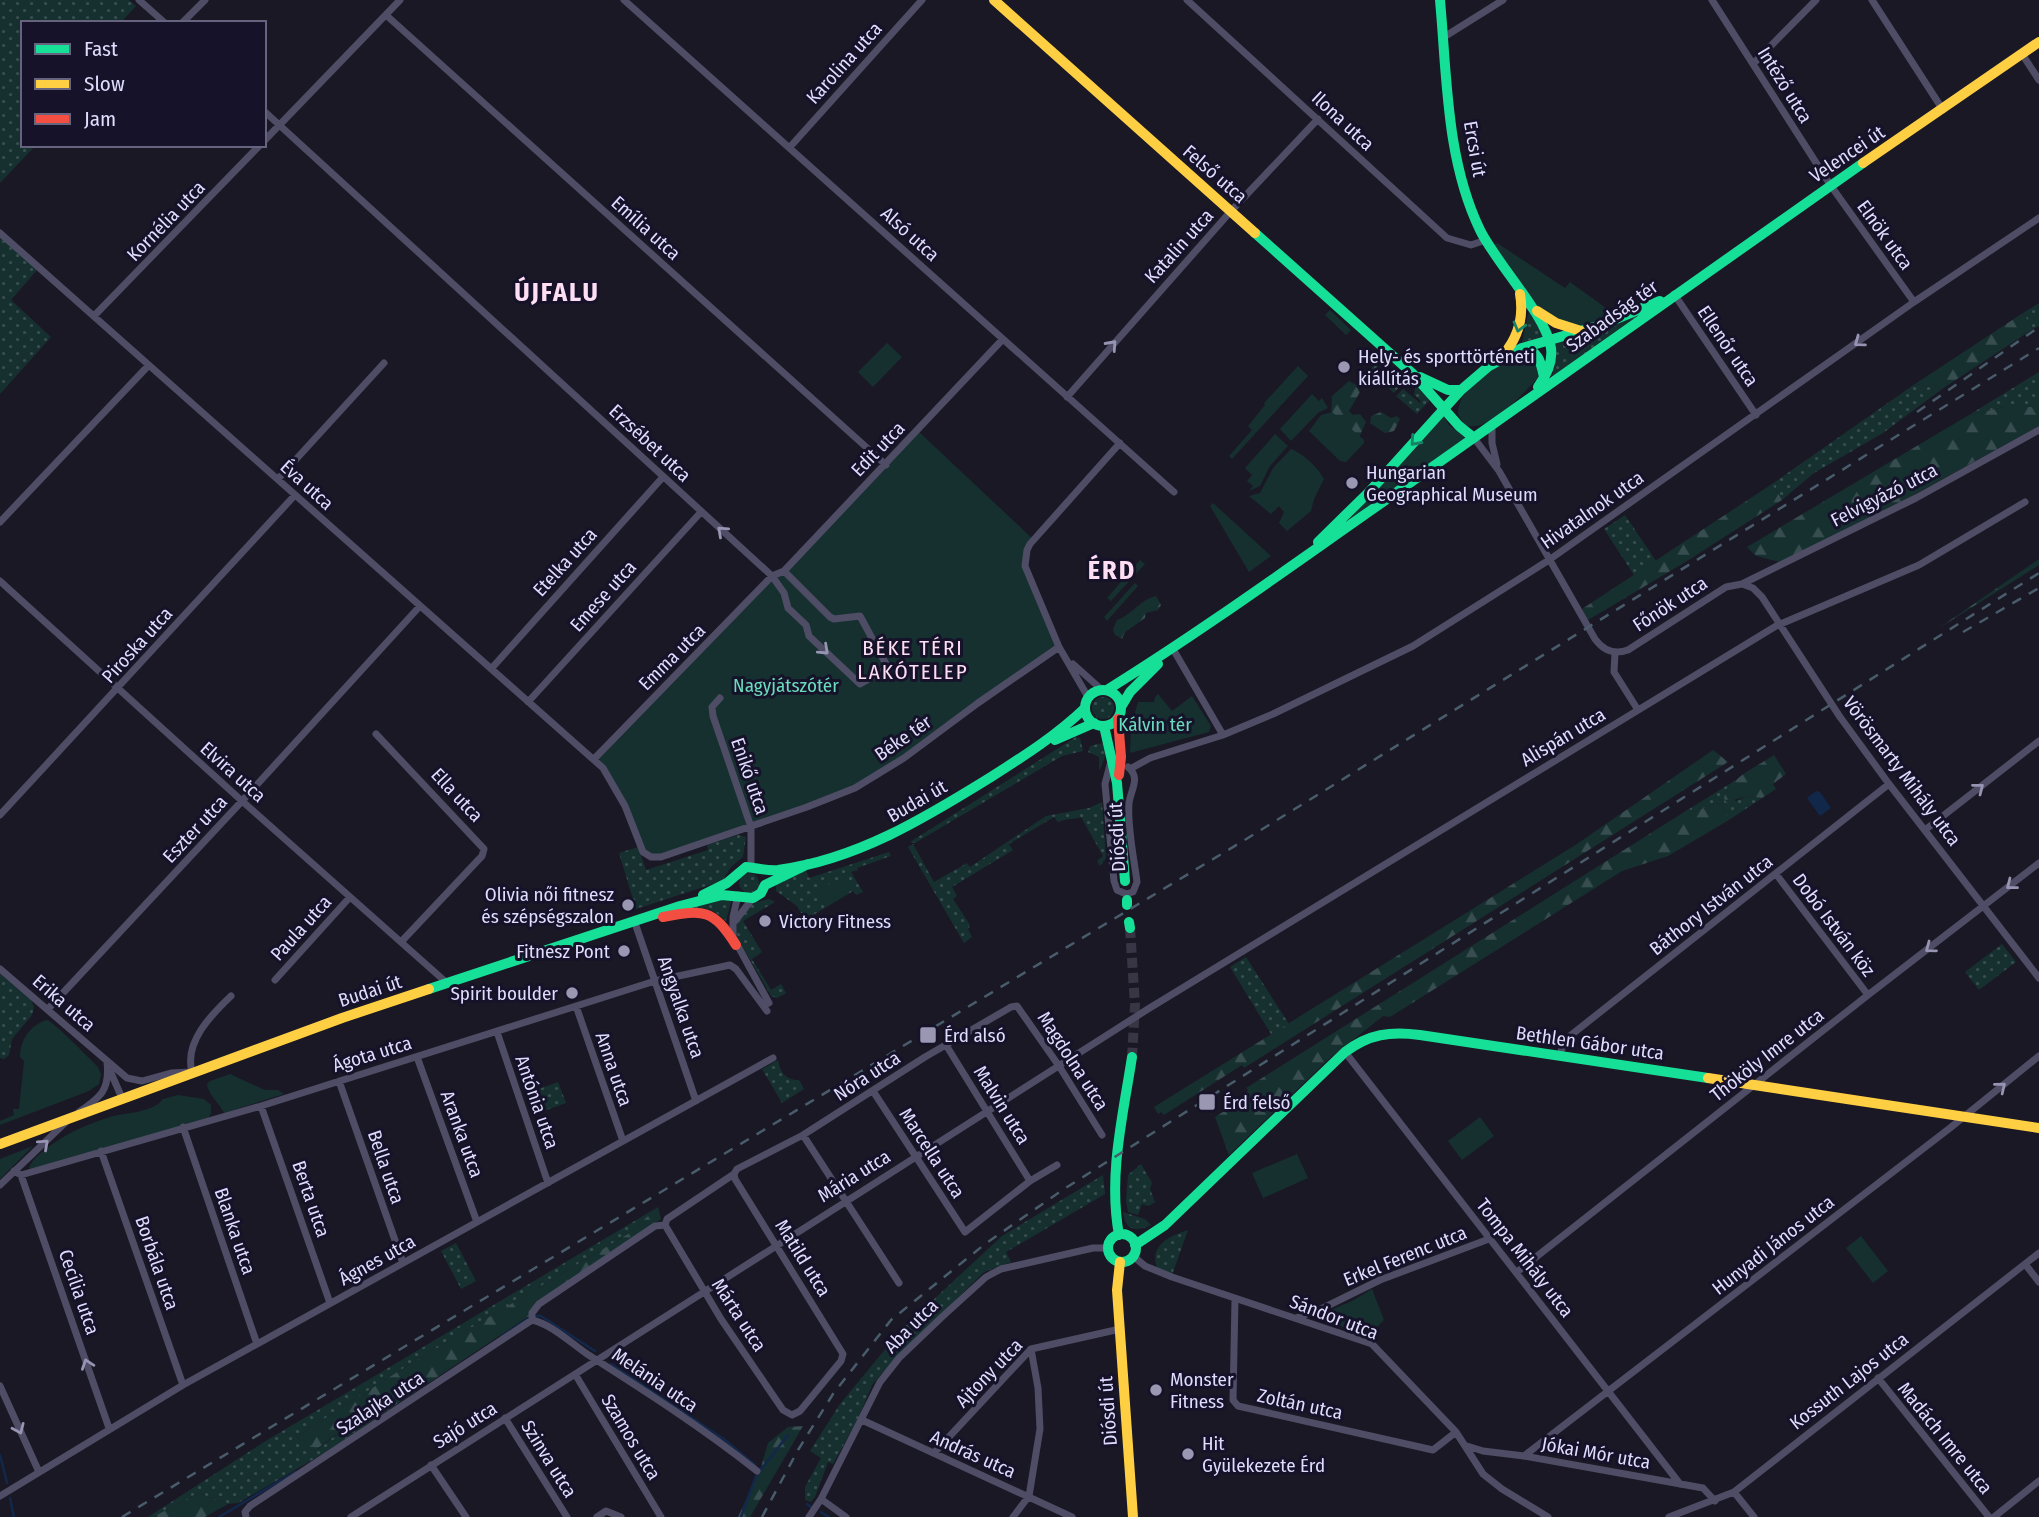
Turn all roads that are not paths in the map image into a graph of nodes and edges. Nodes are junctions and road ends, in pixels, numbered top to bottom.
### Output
1 (139, 0) edge
2 (205, 0) edge
3 (400, 0) edge
4 (624, 0) edge
5 (922, 0) edge
6 (994, 0) edge
7 (1188, 0) edge
8 (1440, 0) edge
9 (1503, 0) edge
10 (1712, 0) edge
11 (1816, 0) edge
12 (1872, 0) edge
13 (386, 15) junction
14 (163, 21) edge
15 (184, 21) edge
16 (1444, 37) junction
17 (2039, 42) edge
18 (2022, 54) junction
19 (1753, 64) junction
20 (2039, 80) edge
21 (1943, 110) junction
22 (266, 113) edge
23 (1318, 119) junction
24 (280, 125) junction
25 (266, 139) edge
26 (258, 147) edge
27 (790, 147) junction
28 (1831, 186) junction
29 (1231, 211) junction
30 (2039, 218) edge
31 (0, 233) edge
32 (1486, 240) junction
33 (1519, 290) junction
34 (1674, 294) junction
35 (1914, 302) junction
36 (1533, 308) junction
37 (94, 316) junction
38 (1581, 331) junction
39 (1003, 339) junction
40 (1549, 339) junction
41 (1522, 348) junction
42 (1500, 359) junction
43 (384, 363) dead end
44 (148, 366) junction
45 (1413, 374) junction
46 (1544, 380) junction
47 (1461, 390) junction
48 (1067, 397) junction
49 (1529, 398) junction
50 (1444, 408) junction
51 (1756, 415) junction
52 (1492, 425) junction
53 (2039, 430) edge
54 (1474, 438) junction
55 (1119, 443) junction
56 (886, 465) junction
57 (1499, 471) junction
58 (663, 477) junction
59 (278, 480) junction
60 (1174, 492) dead end
61 (295, 495) junction
62 (2025, 502) dead end
63 (701, 512) junction
64 (0, 522) edge
65 (1549, 560) junction
66 (1294, 564) junction
67 (784, 571) junction
68 (772, 576) junction
69 (0, 581) edge
70 (1742, 584) junction
71 (420, 606) junction
72 (1779, 624) junction
73 (1059, 647) junction
74 (1173, 649) junction
75 (1615, 653) junction
76 (1067, 659) junction
77 (491, 669) junction
78 (119, 689) junction
79 (1105, 690) junction
80 (720, 698) dead end
81 (528, 702) junction
82 (1087, 703) junction
83 (1121, 707) junction
84 (1638, 710) junction
85 (1118, 719) junction
86 (1099, 725) junction
87 (376, 734) dead end
88 (1223, 735) junction
89 (2039, 741) edge
90 (1035, 749) junction
91 (1116, 757) junction
92 (594, 759) junction
93 (1130, 769) junction
94 (1889, 783) junction
95 (242, 801) junction
96 (0, 815) edge
97 (751, 827) junction
98 (1925, 830) junction
99 (808, 863) junction
100 (2039, 863) edge
101 (755, 869) junction
102 (1776, 874) junction
103 (735, 877) junction
104 (1125, 881) dead end
105 (765, 885) junction
106 (738, 895) junction
107 (350, 897) junction
108 (753, 898) junction
109 (680, 906) junction
110 (1984, 906) junction
111 (635, 923) junction
112 (733, 925) junction
113 (401, 942) junction
114 (736, 945) junction
115 (0, 969) edge
116 (2039, 978) edge
117 (275, 980) dead end
118 (655, 981) junction
119 (447, 983) junction
120 (1868, 995) junction
121 (231, 996) dead end
122 (576, 1006) junction
123 (1017, 1006) joint
124 (48, 1009) junction
125 (1129, 1021) joint
126 (497, 1032) junction
127 (946, 1045) junction
128 (1345, 1052) junction
129 (1559, 1056) junction
130 (2039, 1056) edge
131 (417, 1057) junction
132 (1132, 1057) tunnel mouth
133 (773, 1058) dead end
134 (107, 1062) junction
135 (1059, 1066) junction
136 (192, 1072) junction
137 (122, 1074) junction
138 (339, 1081) junction
139 (1755, 1085) junction
140 (873, 1091) junction
141 (122, 1098) junction
142 (696, 1101) junction
143 (261, 1106) junction
144 (988, 1111) junction
145 (73, 1116) junction
146 (1963, 1118) junction
147 (183, 1127) junction
148 (2039, 1128) edge
149 (803, 1135) junction
150 (1101, 1135) dead end
151 (623, 1142) junction
152 (2, 1144) edge
153 (101, 1152) junction
154 (917, 1156) junction
155 (1057, 1165) dead end
156 (734, 1172) junction
157 (18, 1173) junction
158 (1030, 1181) junction
159 (548, 1183) junction
160 (0, 1185) edge
161 (847, 1200) junction
162 (477, 1222) junction
163 (665, 1225) junction
164 (1119, 1235) junction
165 (1489, 1239) junction
166 (776, 1245) junction
167 (1135, 1245) junction
168 (1108, 1248) junction
169 (2039, 1253) edge
170 (1133, 1256) junction
171 (1120, 1262) junction
172 (403, 1263) junction
173 (2025, 1264) junction
174 (1517, 1272) junction
175 (2039, 1282) edge
176 (899, 1283) dead end
177 (704, 1290) junction
178 (1235, 1299) junction
179 (330, 1303) junction
180 (1313, 1312) junction
181 (532, 1317) junction
182 (1296, 1318) junction
183 (1320, 1325) junction
184 (1120, 1329) junction
185 (257, 1344) junction
186 (1031, 1349) junction
187 (597, 1360) junction
188 (575, 1374) junction
189 (1878, 1378) junction
190 (183, 1385) junction
191 (0, 1386) edge
192 (1609, 1392) junction
193 (792, 1415) joint
194 (505, 1418) junction
195 (862, 1420) junction
196 (109, 1428) junction
197 (1456, 1432) junction
198 (1466, 1446) junction
199 (934, 1453) junction
200 (1524, 1456) junction
201 (431, 1465) junction
202 (757, 1471) dead end
203 (38, 1472) junction
204 (2039, 1481) edge
205 (1680, 1484) junction
206 (1734, 1492) junction
207 (0, 1496) edge
208 (1029, 1496) junction
209 (821, 1499) junction
210 (1715, 1501) junction
211 (364, 1509) junction
212 (245, 1514) edge
213 (351, 1517) edge
214 (369, 1517) edge
215 (466, 1517) edge
216 (567, 1517) edge
217 (597, 1517) edge
218 (621, 1517) edge
219 (661, 1517) edge
220 (809, 1517) edge
221 (846, 1517) edge
222 (1013, 1517) edge
223 (1072, 1517) edge
224 (1133, 1517) edge
225 (1548, 1517) edge
226 (1669, 1517) edge
227 (1754, 1517) edge
228 (1991, 1517) edge

1 - 14 street
2 - 15 street
3 - 13 street
4 - 27 street, Alsó utca
5 - 27 street, Karolina utca
6 - 29 main road, Felső utca
7 - 23 street, Ilona utca
8 - 16 main road, Ercsi út
9 - 16 street
10 - 19 street, Intéző utca
11 - 19 street
12 - 21 street
13 - 24 street
13 - 56 street, Emília utca
16 - 32 main road, Ercsi út
17 - 18 main road, Velencei út
18 - 20 street
18 - 21 main road, Velencei út
19 - 28 street, Intéző utca
21 - 28 main road, Velencei út
22 - 24 street, Erzsébet utca
23 - 29 street, Katalin utca
23 - 32 street, Ilona utca
24 - 25 street
24 - 58 street, Erzsébet utca
26 - 37 street, Kornélia utca
27 - 39 street, Alsó utca
28 - 34 main road, Velencei út
28 - 35 street, Elnök utca
29 - 45 main road, Felső utca
48 -> 29 street, Katalin utca
30 - 35 street, Hivatalnok utca
31 - 37 street, Éva utca
32 - 33 main road, Ercsi út
33 - 36 main road, Szabadság tér
33 -> 42 main road, Szabadság tér
34 - 38 main road, Szabadság tér
34 - 49 main road, Szabadság tér
34 - 51 street, Ellenőr utca
35 -> 51 street, Hivatalnok utca
36 - 38 main road, Szabadság tér
36 - 40 main road, Szabadság tér
37 - 44 street, Éva utca
38 - 40 main road, Szabadság tér
39 - 48 street, Alsó utca
39 - 56 street, Edit utca
40 - 41 main road, Szabadság tér
40 - 46 main road, Szabadság tér
41 - 42 main road, Szabadság tér
41 - 46 main road, Szabadság tér
42 - 47 main road, Szabadság tér
43 - 59 street
44 - 59 street, Éva utca
44 - 64 street
45 - 47 main road, Felső utca
45 - 50 main road, Felső utca
46 - 49 main road, Szabadság tér
47 - 50 main road, Szabadság tér
48 - 55 street, Alsó utca
49 - 52 main road, Szabadság tér
50 - 54 main road
50 -> 66 main road, Szabadság tér
51 - 65 street, Hivatalnok utca
52 - 54 main road, Szabadság tér
52 - 57 street
53 - 70 street, Felvigyázó utca
54 - 57 street
54 - 66 main road, Szabadság tér
55 - 60 street, Alsó utca
55 - 73 street
56 - 67 street, Edit utca
57 - 65 street
58 - 63 street, Erzsébet utca
58 - 77 street, Etelka utca
59 - 61 street, Éva utca
61 - 71 street, Éva utca
61 - 78 street, Piroska utca
62 - 72 street, Alispán utca
68 -> 63 street, Erzsébet utca
63 - 81 street, Emese utca
65 - 75 street
65 - 88 street, Hivatalnok utca
66 - 74 main road
67 - 68 street, Edit utca
68 -> 67 street, Erzsébet utca
68 - 92 street, Emma utca
69 - 78 street, Elvira utca
70 - 72 street, Vörösmarty Mihály utca
70 - 75 street, Főnök utca
71 - 77 street, Éva utca
71 - 95 street, Eszter utca
72 - 84 street, Alispán utca
72 - 94 street, Vörösmarty Mihály utca
73 - 76 street
73 - 97 street, Béke tér
74 - 79 main road
74 - 83 main road
74 - 88 street
75 - 84 street
76 - 79 street
76 - 82 street
77 - 81 street, Éva utca
78 - 95 street, Elvira utca
78 - 96 street, Piroska utca
79 - 82 main road
79 - 83 main road
80 - 97 street, Enikő utca
81 - 92 street, Éva utca
82 - 86 main road
82 - 90 main road, Budai út
83 - 85 main road
84 - 125 street, Alispán utca
85 - 86 main road
85 - 91 main road, Diósdi út
86 - 90 main road, Budai út
86 - 91 main road, Diósdi út
87 - 113 street, Ella utca
88 - 93 street, Hivatalnok utca
98 -> 89 street
90 - 99 main road, Budai út
91 - 93 street, Diósdi út
91 - 93 street, Diósdi út
91 - 104 main road, Diósdi út
92 - 97 street, Béke tér
94 - 98 street, Vörösmarty Mihály utca
94 - 102 street, Báthory István utca
95 - 107 street, Elvira utca
95 - 124 street, Eszter utca
97 - 101 street, Enikő utca
98 - 110 street, Vörösmarty Mihály utca
99 - 101 main road, Budai út
99 - 105 main road, Budai út
100 -> 110 street, Thököly Imre utca
101 - 103 main road, Budai út
101 - 105 main road
102 - 120 street, Dobó István köz
102 - 129 street, Báthory István utca
103 - 106 main road
103 - 109 main road, Budai út
105 - 108 main road, Budai út
106 - 108 main road, Budai út
106 - 109 main road, Budai út
106 - 112 street
107 - 113 street, Elvira utca
107 - 117 street, Paula utca
108 - 112 street
109 - 111 main road, Budai út
110 - 116 street, Vörösmarty Mihály utca
110 -> 120 street, Thököly Imre utca
111 - 114 main road
111 - 118 street, Angyalka utca
111 - 119 main road, Budai út
112 - 114 street
113 - 119 street, Elvira utca
114 - 118 street, Ágota utca
115 - 124 street, Erika utca
118 - 122 street, Ágota utca
118 - 142 street, Angyalka utca
119 - 136 main road, Budai út
120 - 139 street, Thököly Imre utca
121 - 136 street
122 - 126 street, Ágota utca
122 - 151 street, Anna utca
123 - 127 street, Nóra utca
123 - 135 street, Magdolna utca
124 - 134 street, Erika utca
125 - 135 street, Mária utca
126 - 131 street, Ágota utca
126 - 159 street, Antónia utca
127 - 140 street, Nóra utca
127 - 144 street, Malvin utca
128 - 129 main road, Bethlen Gábor utca
128 - 165 street, Tompa Mihály utca
128 - 167 main road, Bethlen Gábor utca
129 - 139 main road, Bethlen Gábor utca
146 -> 130 street, Hunyadi János utca
131 - 138 street, Ágota utca
131 - 162 street, Aranka utca
132 - 164 main road
133 - 142 street, Ágnes utca
134 - 137 street, Erika utca
134 - 141 street, Erika utca
134 - 145 street
135 - 144 street, Mária utca
135 - 150 street, Magdolna utca
136 - 137 street
136 - 141 main road, Budai út
137 - 141 street
138 - 143 street, Ágota utca
138 - 172 street, Bella utca
139 - 146 main road, Bethlen Gábor utca
139 - 174 street, Thököly Imre utca
140 - 149 street, Nóra utca
140 - 154 street, Marcella utca
141 - 145 main road, Budai út
142 - 151 street, Ágnes utca
143 - 147 street, Ágota utca
143 - 179 street, Berta utca
144 - 154 street, Mária utca
144 - 158 street, Malvin utca
145 - 152 main road, Budai út
157 -> 145 street, Budai út
146 - 148 main road, Bethlen Gábor utca
146 - 192 street, Hunyadi János utca
147 - 153 street, Ágota utca
147 - 185 street, Blanka utca
149 - 156 street, Nóra utca
149 - 161 street
151 - 159 street, Ágnes utca
153 - 157 street, Ágota utca
153 - 190 street, Borbála utca
154 - 158 street, Marcella utca
154 - 161 street, Mária utca
155 - 158 street
156 - 163 street, Nóra utca
156 - 166 street, Matild utca
157 - 160 street, Budai út
196 -> 157 street, Cecília utca
159 - 162 street, Ágnes utca
161 - 166 street, Mária utca
161 - 176 street
162 - 172 street, Ágnes utca
163 - 177 street, Márta utca
163 - 181 street, Nóra utca
164 - 167 main road
164 - 168 main road
165 - 174 street, Tompa Mihály utca
165 - 180 street, Erkel Ferenc utca
166 - 177 street, Mária utca
166 - 193 street, Matild utca
167 - 170 main road
168 - 171 main road
168 - 195 street, Aba utca
169 - 173 street, Kossuth Lajos utca
170 - 171 main road
170 - 178 street, Sándor utca
171 - 184 main road, Diósdi út
172 - 179 street, Ágnes utca
173 - 175 street
173 - 189 street, Kossuth Lajos utca
174 - 192 street, Tompa Mihály utca
177 - 187 street, Mária utca
177 - 193 street, Márta utca
178 - 182 street, Sándor utca
178 - 197 street, Zoltán utca
179 - 185 street, Ágnes utca
180 - 182 street, Erkel Ferenc utca
180 - 183 street
181 - 187 street, Melánia utca
181 - 212 street, Szalajka utca
182 - 183 street, Sándor utca
183 - 197 street, Sándor utca
184 - 186 street, Ajtony utca
184 - 224 main road, Diósdi út
185 - 190 street, Ágnes utca
186 - 199 street, Ajtony utca
186 - 208 street
187 - 188 street, Sajó utca
187 - 202 street, Melánia utca
188 - 194 street, Sajó utca
188 - 219 street, Szamos utca
189 - 206 street, Kossuth Lajos utca
189 - 228 street, Madách Imre utca
190 - 196 street, Ágnes utca
191 -> 203 street
192 - 200 street, Hunyadi János utca
192 - 205 street, Tompa Mihály utca
194 - 201 street, Sajó utca
194 - 216 street, Szinva utca
195 - 199 street, András utca
195 - 209 street, Aba utca
196 - 203 street, Ágnes utca
197 - 198 street, Sándor utca
198 - 200 street, Jókai Mór utca
198 - 225 street, Sándor utca
199 - 208 street, András utca
200 - 205 street, Jókai Mór utca
201 - 211 street, Sajó utca
201 - 215 street
203 - 207 street, Ágnes utca
204 - 228 street
205 - 210 street, Jókai Mór utca
206 - 210 street, Kossuth Lajos utca
206 - 227 street
208 - 222 street
208 - 223 street, András utca
209 - 220 street, Aba utca
209 - 221 street
210 - 226 street, Kossuth Lajos utca
211 - 213 street, Sajó utca
211 - 214 street
217 - 218 street

